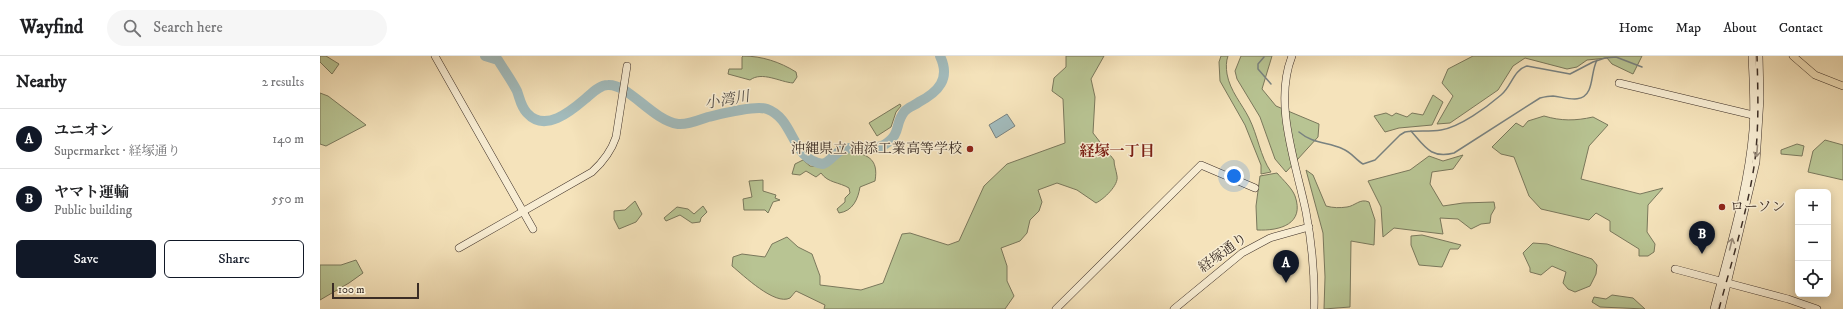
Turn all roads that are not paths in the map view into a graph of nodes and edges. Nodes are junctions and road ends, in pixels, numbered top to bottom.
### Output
1 (435, 56) edge
2 (1292, 56) edge
3 (1752, 56) edge
4 (1759, 56) edge
5 (1793, 56) edge
6 (627, 66) dead end
7 (1619, 83) dead end
8 (1843, 86) edge
9 (1756, 116) junction
10 (1255, 188) dead end
11 (522, 212) junction
12 (1309, 227) junction
13 (533, 230) dead end
14 (459, 248) dead end
15 (1675, 269) dead end
16 (1724, 282) junction
17 (1056, 309) edge
18 (1174, 309) edge
19 (1314, 309) edge
20 (1714, 309) edge
21 (1721, 309) edge
22 (1817, 309) edge

1 - 11 street
2 - 12 street
3 - 9 street
4 - 9 street
5 - 8 main road
6 - 11 street
7 - 9 street
9 - 16 street
10 - 17 street
11 - 13 street
11 - 14 street
12 - 18 street, 経塚通り
12 - 19 street
15 - 16 street
16 - 20 street
16 - 21 street
16 - 22 street

